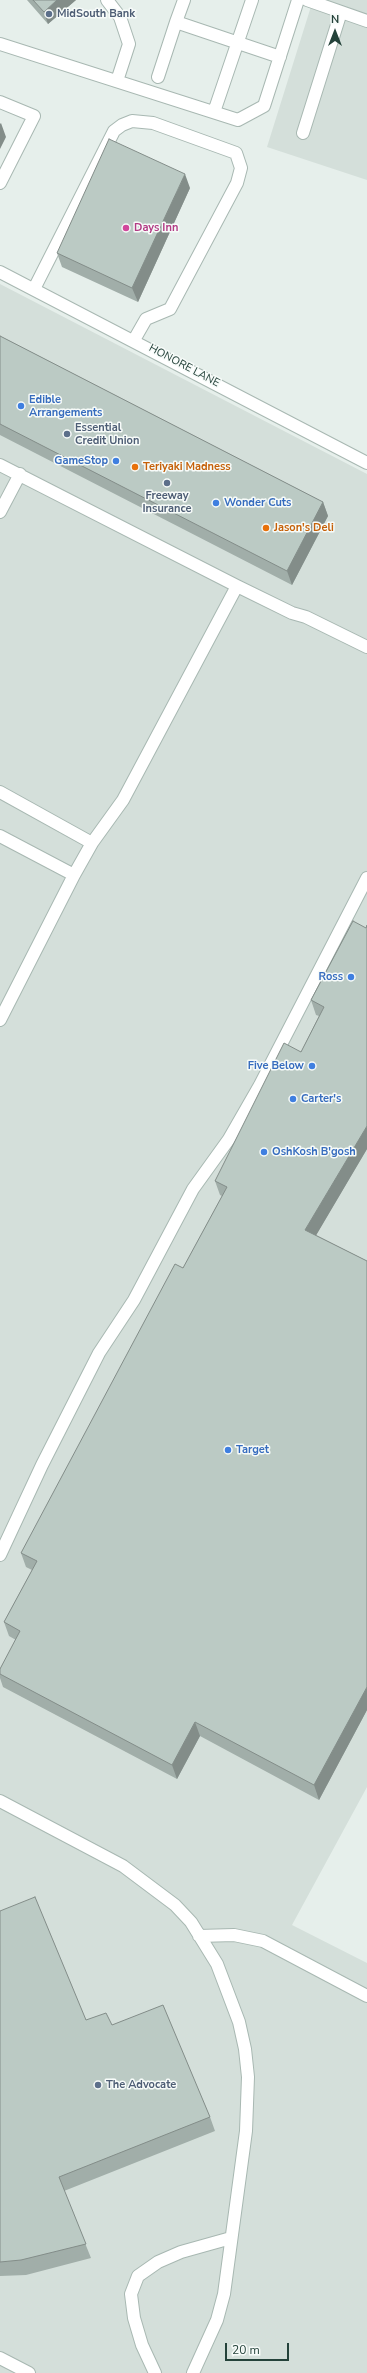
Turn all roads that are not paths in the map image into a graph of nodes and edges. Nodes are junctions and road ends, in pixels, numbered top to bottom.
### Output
1 (107, 0) edge
2 (184, 0) edge
3 (252, 0) edge
4 (298, 0) edge
5 (307, 0) edge
6 (341, 12) junction
7 (367, 21) edge
8 (176, 22) junction
9 (238, 42) junction
10 (0, 44) edge
11 (280, 56) junction
12 (158, 77) dead end
13 (117, 81) junction
14 (0, 102) edge
15 (214, 112) junction
16 (303, 132) dead end
17 (0, 183) edge
18 (0, 272) edge
19 (34, 290) junction
20 (134, 340) junction
21 (367, 463) edge
22 (0, 464) edge
23 (20, 474) junction
24 (0, 512) edge
25 (237, 586) junction
26 (367, 647) edge
27 (0, 792) edge
28 (0, 836) edge
29 (92, 843) junction
30 (74, 875) junction
31 (367, 878) edge
32 (0, 1020) edge
33 (0, 1555) edge
34 (0, 1801) edge
35 (199, 1936) junction
36 (367, 1996) edge
37 (231, 2238) junction
38 (0, 2358) edge
39 (29, 2373) edge
40 (155, 2373) edge
41 (193, 2373) edge

1 - 13 street
2 - 8 street
3 - 9 street
4 - 11 street
5 - 6 street
6 - 7 street
6 - 16 street
8 - 9 street
8 - 12 street
9 - 11 street
9 - 15 street
10 - 13 street
11 - 15 street
13 - 15 street
14 - 17 street
18 - 19 street, HONORE LANE
19 - 20 street, HONORE LANE
19 - 20 street
20 - 21 street, HONORE LANE
22 - 23 street
23 - 24 street
23 - 25 street
25 - 26 street
25 - 29 street
27 - 29 street
28 - 30 street
29 - 30 street
30 - 32 street
31 - 33 street
34 - 35 street
35 - 36 street
35 - 37 street
37 - 40 street
37 - 41 street
38 - 39 street

